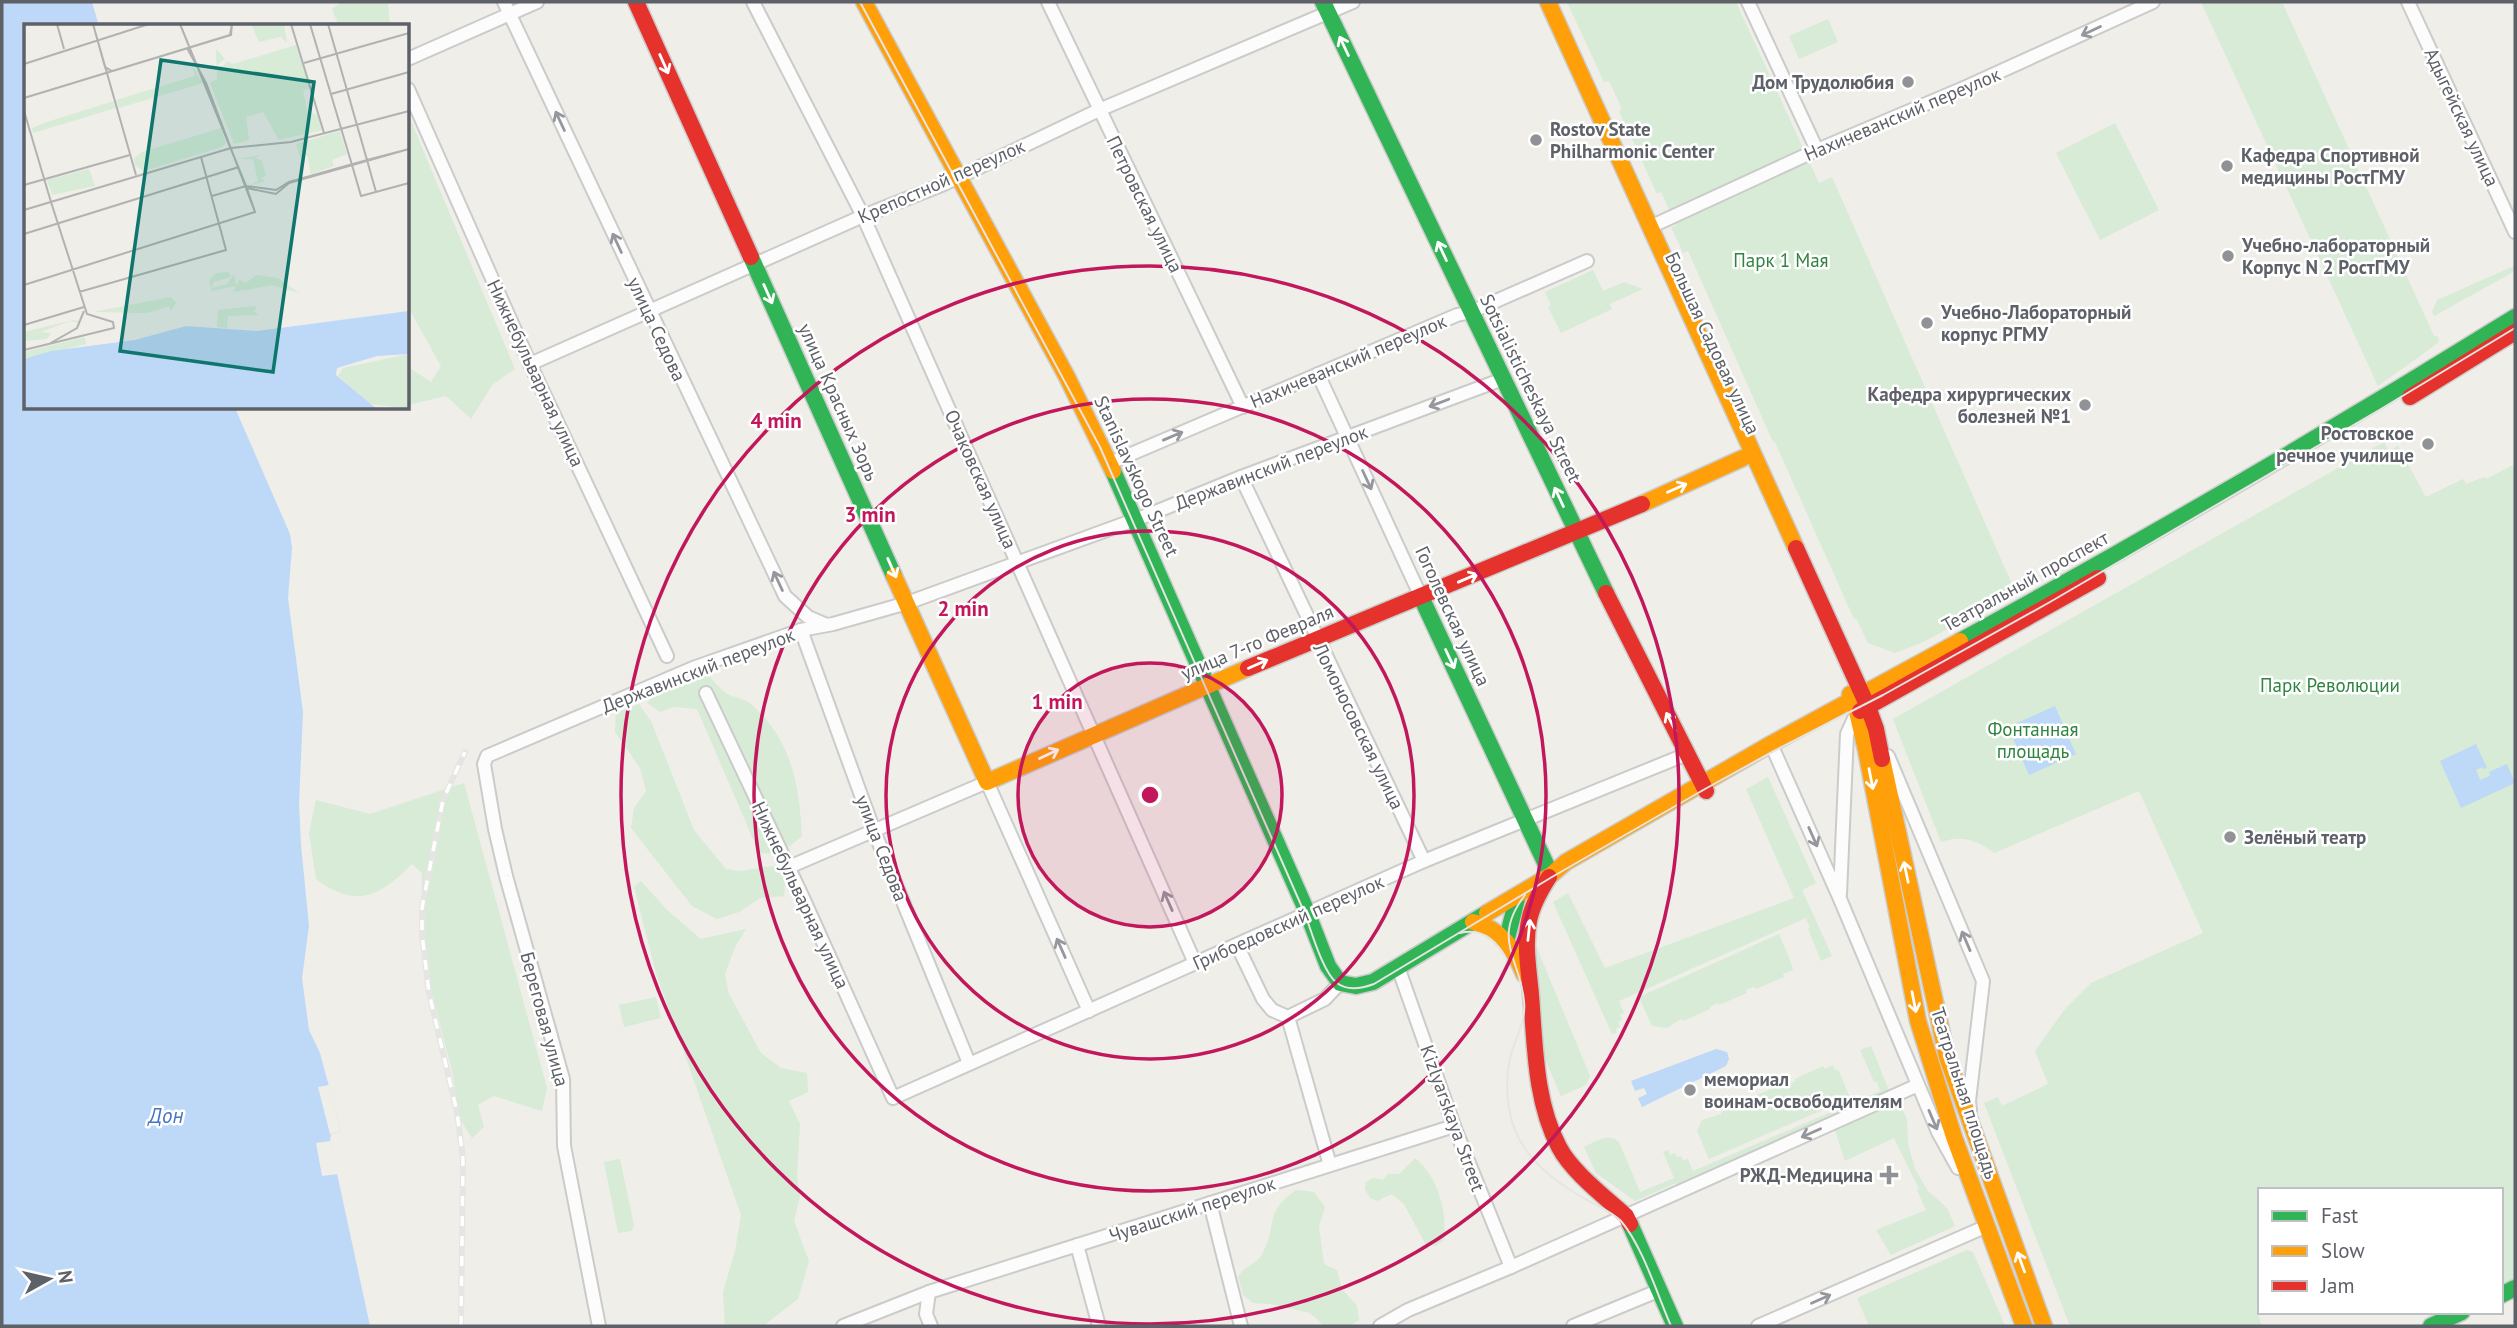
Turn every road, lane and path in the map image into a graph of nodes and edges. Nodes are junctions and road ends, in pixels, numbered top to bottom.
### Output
1 (537, 2) edge
2 (636, 2) edge
3 (753, 2) edge
4 (864, 2) edge
5 (1048, 2) edge
6 (1353, 2) edge
7 (1535, 2) edge
8 (1548, 2) edge
9 (1748, 2) edge
10 (2153, 2) edge
11 (2408, 2) edge
12 (1326, 7) edge
13 (507, 8) edge
14 (410, 58) edge
15 (410, 94) edge
16 (1099, 110) junction
17 (1817, 150) junction
18 (959, 177) junction
19 (863, 216) junction
20 (1650, 227) junction
21 (2515, 232) edge
22 (1587, 261) dead end
23 (754, 264) junction
24 (649, 311) junction
25 (1471, 313) junction
26 (2515, 317) edge
27 (2515, 332) edge
28 (530, 364) junction
29 (1318, 374) junction
30 (1503, 379) junction
31 (1243, 407) junction
32 (1348, 437) junction
33 (1743, 458) junction
34 (1110, 463) junction
35 (1241, 477) junction
36 (1134, 520) junction
37 (1576, 533) junction
38 (1019, 563) junction
39 (1421, 597) junction
40 (907, 603) junction
41 (827, 625) junction
42 (801, 630) junction
43 (1317, 638) junction
44 (667, 656) dead end
45 (1209, 686) junction
46 (706, 693) dead end
47 (1860, 704) junction
48 (1877, 729) junction
49 (1094, 733) junction
50 (1775, 753) junction
51 (1687, 754) junction
52 (487, 756) joint
53 (986, 782) junction
54 (1704, 787) junction
55 (1526, 820) junction
56 (874, 831) junction
57 (1424, 861) junction
58 (789, 867) junction
59 (1551, 875) junction
60 (1518, 895) junction
61 (1840, 899) junction
62 (1307, 912) junction
63 (1473, 922) junction
64 (1506, 942) junction
65 (1237, 945) junction
66 (1195, 963) junction
67 (1398, 967) junction
68 (1340, 983) junction
69 (1530, 990) junction
70 (1089, 1011) junction
71 (1288, 1017) junction
72 (969, 1063) junction
73 (1918, 1085) junction
74 (893, 1098) joint
75 (1454, 1126) junction
76 (1972, 1128) junction
77 (1330, 1165) junction
78 (1978, 1202) junction
79 (1210, 1203) junction
80 (1626, 1216) junction
81 (1987, 1226) junction
82 (1077, 1245) junction
83 (1511, 1267) junction
84 (1660, 1290) junction
85 (929, 1292) junction
86 (2458, 1314) edge
87 (599, 1326) edge
88 (843, 1326) edge
89 (931, 1326) edge
90 (1099, 1326) edge
91 (1241, 1326) edge
92 (1380, 1326) edge
93 (1573, 1326) edge
94 (1675, 1326) edge
95 (1758, 1326) edge
96 (2024, 1326) edge
97 (2045, 1326) edge
98 (2431, 1326) edge

1 - 13 street
2 -> 23 main road, улица Красных Зорь
3 - 19 street, Очаковская улица
4 - 18 main road, Stanislavskogo Street
5 - 16 street, Петровская улица
6 - 12 street, Крепостной переулок
7 - 33 main road, Большая Садовая улица
8 - 20 main road, Большая Садовая улица
9 - 17 street
10 -> 17 street, Нахичеванский переулок
11 - 21 street, Адыгейская улица
12 - 16 street, Крепостной переулок
25 -> 12 main road, Sotsialisticheskaya Street
13 - 14 street
24 -> 13 street, улица Седова
15 - 28 street, Нижнебульварная улица
16 - 18 street, Крепостной переулок
16 - 31 street, Петровская улица
17 - 20 street, Нахичеванский переулок
18 - 19 street, Крепостной переулок
18 - 34 main road, Stanislavskogo Street
19 - 23 street, Крепостной переулок
19 - 38 street, Очаковская улица
20 - 47 main road, Большая Садовая улица
22 - 25 street, Нахичеванский переулок
23 - 24 street, Крепостной переулок
23 -> 40 main road, улица Красных Зорь
24 - 28 street, Крепостной переулок
41 -> 24 street, улица Седова
25 - 29 street, Нахичеванский переулок
25 - 30 main road, Sotsialisticheskaya Street
26 - 47 main road, Театральный проспект
27 - 47 main road, Театральный проспект
28 - 44 street, Нижнебульварная улица
29 - 31 street, Нахичеванский переулок
29 - 32 street, Гоголевская улица
30 -> 32 street, Державинский переулок
37 -> 30 main road, Sotsialisticheskaya Street
34 -> 31 street, Нахичеванский переулок
32 - 35 street, Державинский переулок
32 -> 39 street, Гоголевская улица
37 -> 33 main road, улица 7-го Февраля
33 - 47 main road, Большая Садовая улица
34 - 36 main road, Stanislavskogo Street
35 - 36 street, Державинский переулок
35 - 43 street, Ломоносовская улица
36 - 38 street, Державинский переулок
36 - 45 main road, Stanislavskogo Street
39 -> 37 main road, улица 7-го Февраля
51 -> 37 main road, Sotsialisticheskaya Street
38 - 40 street, Державинский переулок
38 - 49 street, Очаковская улица
39 - 43 main road, улица 7-го Февраля
39 -> 55 main road, Гоголевская улица
40 - 41 street, Державинский переулок
40 - 53 main road, улица Красных Зорь
41 - 42 street, Державинский переулок
42 - 52 street, Державинский переулок
42 - 56 street, улица Седова
45 -> 43 main road, улица 7-го Февраля
43 - 57 street, Ломоносовская улица
45 - 49 main road, улица 7-го Февраля
45 - 62 main road, Stanislavskogo Street
46 - 58 street, Нижнебульварная улица
47 - 48 main road, Театральная площадь
47 - 50 main road, Театральный проспект
47 - 54 main road, Театральный проспект
47 - 61 street, Театральная площадь
47 -> 78 main road, Театральная площадь
76 -> 48 main road, Театральная площадь
76 -> 48 street, Театральная площадь
53 -> 49 main road, улица 7-го Февраля
66 -> 49 street, Очаковская улица
50 - 54 main road, Театральный проспект
50 -> 61 street, Театральная площадь
51 - 54 main road, Sotsialisticheskaya Street
51 - 55 street, Грибоедовский переулок
52 - 87 street, Береговая улица
53 - 56 street, улица 7-го Февраля
70 -> 53 street, улица Красных Зорь
54 - 59 main road, Театральный проспект
55 - 57 street, Грибоедовский переулок
55 - 59 main road, Гоголевская улица
56 - 58 street, улица 7-го Февраля
56 - 72 street, улица Седова
57 - 62 street, Грибоедовский переулок
58 - 74 street, Нижнебульварная улица
59 - 60 main road, Театральный проспект
69 -> 59 main road
60 - 63 main road, Театральный проспект
60 - 64 main road
61 - 73 street, Театральная площадь
62 - 65 street, Грибоедовский переулок
62 - 68 main road, Stanislavskogo Street
63 - 64 main road
63 - 67 main road, Театральный проспект
64 - 69 main road
65 - 66 street, Грибоедовский переулок
65 - 71 street
66 - 70 street, Грибоедовский переулок
67 - 68 main road, Театральный проспект
67 - 75 street, Kizlyarskaya Street
68 - 71 street
69 - 80 main road
70 - 72 street, Грибоедовский переулок
71 - 77 street
72 - 74 street, Грибоедовский переулок
73 -> 78 street, Театральная площадь
73 -> 80 street
75 - 77 street, Чувашский переулок
75 - 83 street, Kizlyarskaya Street
97 -> 76 main road
77 - 79 street, Чувашский переулок
78 - 81 main road
79 - 82 street, Чувашский переулок
79 - 91 street
80 - 83 street
80 - 84 main road
95 -> 81 street
81 - 96 main road
82 - 85 street, Чувашский переулок
82 - 90 street
83 - 92 street
84 - 93 street
84 - 94 main road
85 - 88 street, Чувашский переулок
85 - 89 street
86 - 98 main road

